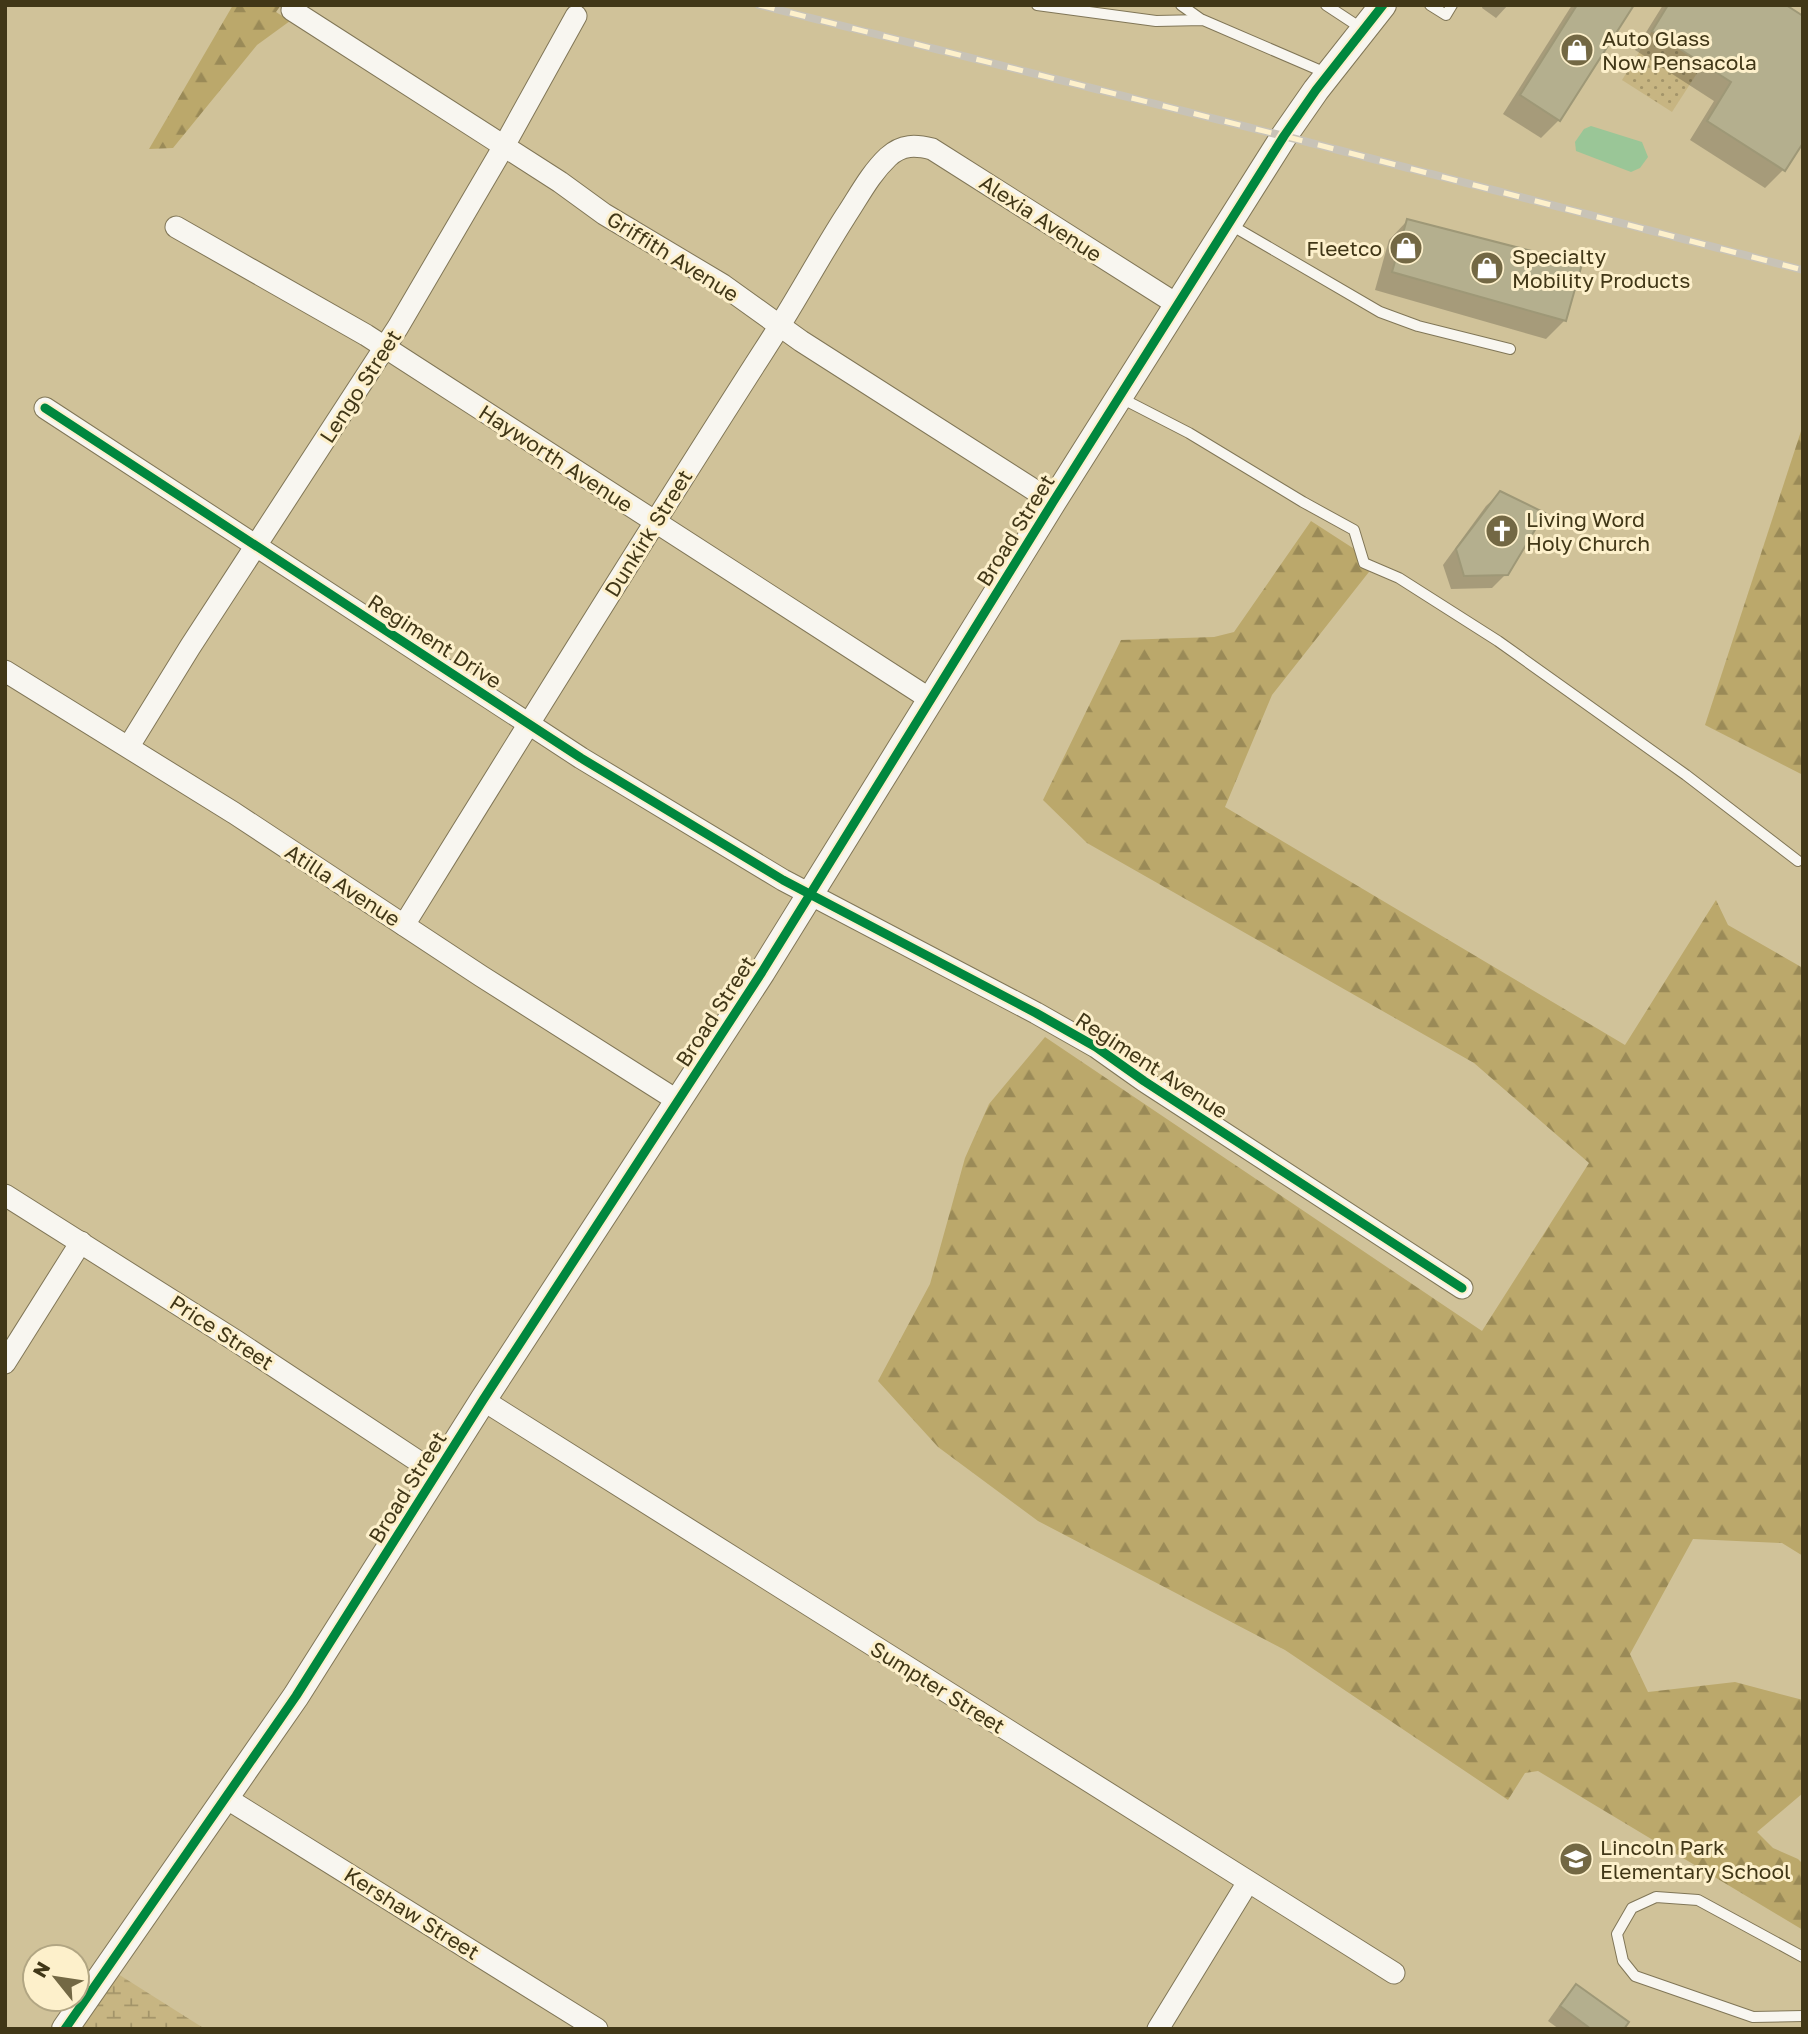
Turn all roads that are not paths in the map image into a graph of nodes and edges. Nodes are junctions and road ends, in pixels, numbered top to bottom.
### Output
1 (1037, 5) edge
2 (1181, 5) edge
3 (1326, 5) edge
4 (1383, 5) edge
5 (1430, 5) edge
6 (1452, 5) edge
7 (292, 10) dead end
8 (576, 16) dead end
9 (1203, 20) junction
10 (1364, 30) junction
11 (1329, 74) junction
12 (504, 146) junction
13 (901, 148) joint
14 (1229, 224) junction
15 (176, 227) dead end
16 (1178, 305) junction
17 (781, 325) junction
18 (383, 348) junction
19 (1510, 349) dead end
20 (1119, 397) junction
21 (45, 408) dead end
22 (1053, 502) junction
23 (654, 522) junction
24 (257, 547) junction
25 (5, 671) edge
26 (930, 699) junction
27 (529, 723) junction
28 (129, 746) junction
29 (1798, 861) dead end
30 (811, 894) junction
31 (404, 925) junction
32 (678, 1101) junction
33 (5, 1195) edge
34 (81, 1242) junction
35 (1462, 1288) dead end
36 (5, 1363) edge
37 (483, 1400) junction
38 (436, 1473) junction
39 (226, 1798) junction
40 (1248, 1882) junction
41 (1803, 1957) edge
42 (1394, 1973) dead end
43 (1803, 2015) edge
44 (65, 2029) edge
45 (597, 2029) edge
46 (1158, 2029) edge

1 - 9 lane
2 - 9 lane
3 - 10 lane
4 - 10 street, Broad Street
5 - 6 lane
7 - 12 street, Griffith Avenue
8 - 12 street, Lengo Street
9 - 11 lane
10 - 11 street, Broad Street
11 - 14 street, Broad Street
12 - 17 street, Griffith Avenue
12 - 18 street, Lengo Street
13 - 16 street, Alexia Avenue
13 - 17 street, Dunkirk Street
14 - 16 street, Broad Street
14 - 19 lane
15 - 18 street, Hayworth Avenue
16 - 20 street, Broad Street
17 - 22 street, Griffith Avenue
17 - 23 street, Dunkirk Street
18 - 23 street, Hayworth Avenue
18 - 24 street, Lengo Street
20 - 22 street, Broad Street
20 - 29 lane
21 - 24 street, Regiment Drive
22 - 26 street, Broad Street
23 - 26 street, Hayworth Avenue
23 - 27 street, Dunkirk Street
24 - 27 street, Regiment Drive
24 - 28 street, Lengo Street
25 - 28 street, Atilla Avenue
26 - 30 street, Broad Street
27 - 30 street, Regiment Drive
27 - 31 street, Dunkirk Street
28 - 31 street, Atilla Avenue
30 - 32 street, Broad Street
30 - 35 street, Regiment Avenue
31 - 32 street, Atilla Avenue
32 - 37 street, Broad Street
33 - 34 street, Price Street
34 - 36 street
34 - 38 street, Price Street
37 - 38 street, Broad Street
37 - 40 street, Sumpter Street
38 - 39 street, Broad Street
39 - 44 street, Broad Street
39 - 45 street, Kershaw Street
40 - 42 street, Sumpter Street
40 - 46 street
41 - 43 lane

